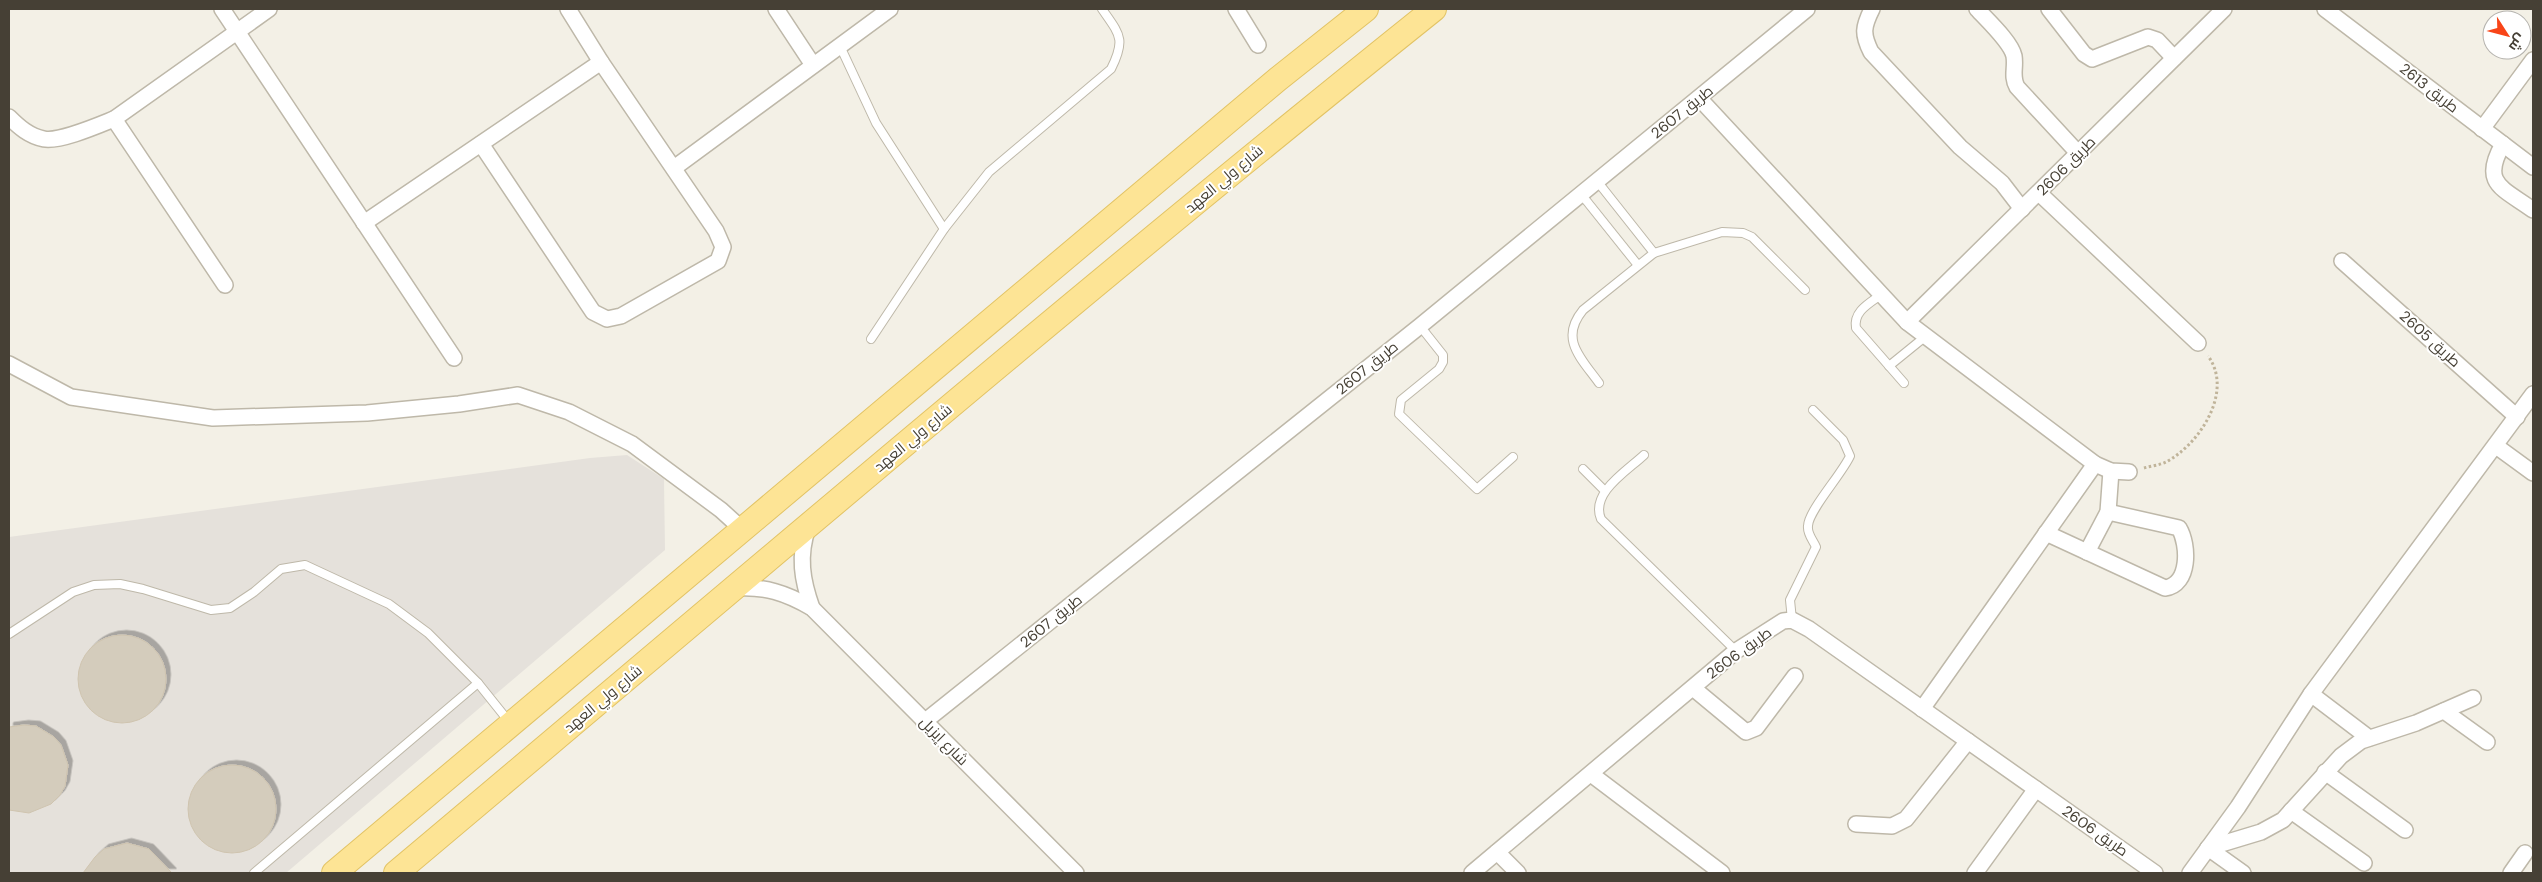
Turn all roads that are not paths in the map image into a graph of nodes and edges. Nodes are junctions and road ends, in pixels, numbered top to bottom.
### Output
1 (222, 9) edge
2 (269, 9) edge
3 (568, 9) edge
4 (776, 9) edge
5 (890, 9) edge
6 (1102, 9) edge
7 (1236, 9) edge
8 (1366, 9) edge
9 (1434, 9) edge
10 (1807, 9) edge
11 (1872, 9) edge
12 (1977, 9) edge
13 (2049, 9) edge
14 (2224, 9) edge
15 (2325, 9) edge
16 (237, 30) junction
17 (1258, 45) dead end
18 (840, 46) junction
19 (2174, 58) junction
20 (2533, 60) edge
21 (601, 62) junction
22 (813, 65) junction
23 (1699, 98) junction
24 (9, 117) edge
25 (114, 119) junction
26 (2482, 129) junction
27 (481, 144) junction
28 (2503, 144) junction
29 (2078, 153) junction
30 (2533, 167) edge
31 (674, 168) junction
32 (1596, 181) junction
33 (2038, 193) junction
34 (1580, 194) junction
35 (2022, 209) junction
36 (2533, 210) edge
37 (364, 223) junction
38 (944, 229) junction
39 (1654, 253) junction
40 (2342, 261) dead end
41 (1637, 264) junction
42 (225, 285) dead end
43 (1805, 290) dead end
44 (1882, 294) junction
45 (1907, 322) junction
46 (1420, 326) junction
47 (1926, 336) junction
48 (871, 339) dead end
49 (2198, 343) road end
50 (454, 358) dead end
51 (9, 364) edge
52 (1889, 366) junction
53 (1600, 383) dead end
54 (1904, 383) dead end
55 (2533, 394) edge
56 (1813, 410) dead end
57 (2517, 417) junction
58 (2496, 446) junction
59 (1644, 454) dead end
60 (1513, 457) dead end
61 (2095, 464) junction
62 (1583, 469) dead end
63 (2111, 471) junction
64 (2129, 472) road end
65 (2533, 473) edge
66 (1605, 492) junction
67 (2108, 512) junction
68 (809, 526) junction
69 (743, 530) junction
70 (2046, 533) junction
71 (2087, 552) junction
72 (767, 559) junction
73 (735, 588) junction
74 (812, 608) junction
75 (1792, 620) junction
76 (9, 634) edge
77 (1736, 651) junction
78 (1795, 676) dead end
79 (478, 683) junction
80 (1692, 688) junction
81 (2310, 694) junction
82 (2473, 698) dead end
83 (1922, 709) junction
84 (2444, 711) junction
85 (924, 722) junction
86 (512, 724) junction
87 (2369, 738) junction
88 (1968, 741) junction
89 (2487, 742) dead end
90 (2325, 772) junction
91 (1591, 774) junction
92 (2036, 789) junction
93 (2291, 811) junction
94 (1856, 824) dead end
95 (2405, 830) dead end
96 (2208, 848) junction
97 (1497, 852) junction
98 (2525, 854) dead end
99 (2364, 863) dead end
100 (254, 873) edge
101 (334, 873) edge
102 (396, 873) edge
103 (1076, 873) edge
104 (1472, 873) edge
105 (1518, 873) edge
106 (1722, 873) edge
107 (1975, 873) edge
108 (2155, 873) edge
109 (2190, 873) edge
110 (2243, 873) edge
111 (2511, 873) edge

1 - 16 street
2 - 16 street
3 - 21 street
4 - 22 street
5 - 18 street
6 - 38 lane
7 - 17 street
8 - 69 main road
9 - 68 main road, شارع ولي العهد
10 - 23 street, طريق 2607
11 - 35 street
12 - 29 street
13 - 19 street
14 - 19 street, طريق 2606
15 - 26 street, طريق 2613
16 - 25 street
16 - 37 street
18 - 22 street
18 - 38 lane
19 - 29 street, طريق 2606
20 - 26 street
21 - 27 street
21 - 31 street
22 - 31 street
23 - 32 street, طريق 2607
23 - 44 street
24 - 25 street
25 - 42 street
26 - 28 street, طريق 2613
27 - 31 street
27 - 37 street
28 - 30 street, طريق 2613
28 - 36 street
29 - 33 street, طريق 2606
32 - 34 street, طريق 2607
32 - 39 lane
33 - 35 street, طريق 2606
33 - 49 street
34 - 41 lane
34 - 46 street, طريق 2607
35 - 45 street, طريق 2606
37 - 50 street
38 - 48 lane
39 - 41 lane
39 - 43 lane
40 - 57 street, طريق 2605
41 - 53 lane
44 - 45 street
44 - 52 lane
45 - 47 street
46 - 60 lane
46 - 85 street, طريق 2607
47 - 52 lane
47 - 61 street
51 - 69 street
52 - 54 lane
55 - 57 street
56 - 75 lane
57 - 58 street
58 - 65 street
58 - 81 street
59 - 66 lane
61 - 63 street
61 - 70 street
62 - 66 lane
63 - 64 street
63 - 67 street
66 - 77 lane
67 - 71 street
67 - 71 street
68 - 72 main road, شارع ولي العهد
68 - 74 street, شارع إيزيل
69 - 72 main road
69 - 86 main road
70 - 71 street
70 - 83 street
72 - 73 main road, شارع ولي العهد
73 - 74 street, شارع إيزيل
73 - 102 main road, شارع ولي العهد
74 - 85 street, شارع إيزيل
75 - 77 street, طريق 2606
75 - 83 street, طريق 2606
76 - 79 lane
77 - 80 street, طريق 2606
78 - 80 street
79 - 86 lane
79 - 100 lane
80 - 91 street, طريق 2606
81 - 87 street
81 - 96 street
82 - 84 street
83 - 88 street, طريق 2606
84 - 87 street
84 - 89 street
85 - 103 street, شارع إيزيل
86 - 101 main road
87 - 90 street
88 - 92 street, طريق 2606
88 - 94 street
90 - 93 street
90 - 95 street
91 - 97 street, طريق 2606
91 - 106 street
92 - 107 street
92 - 108 street, طريق 2606
93 - 96 street
93 - 99 street
96 - 109 street
96 - 110 street
97 - 104 street, طريق 2606
97 - 105 street
98 - 111 street

